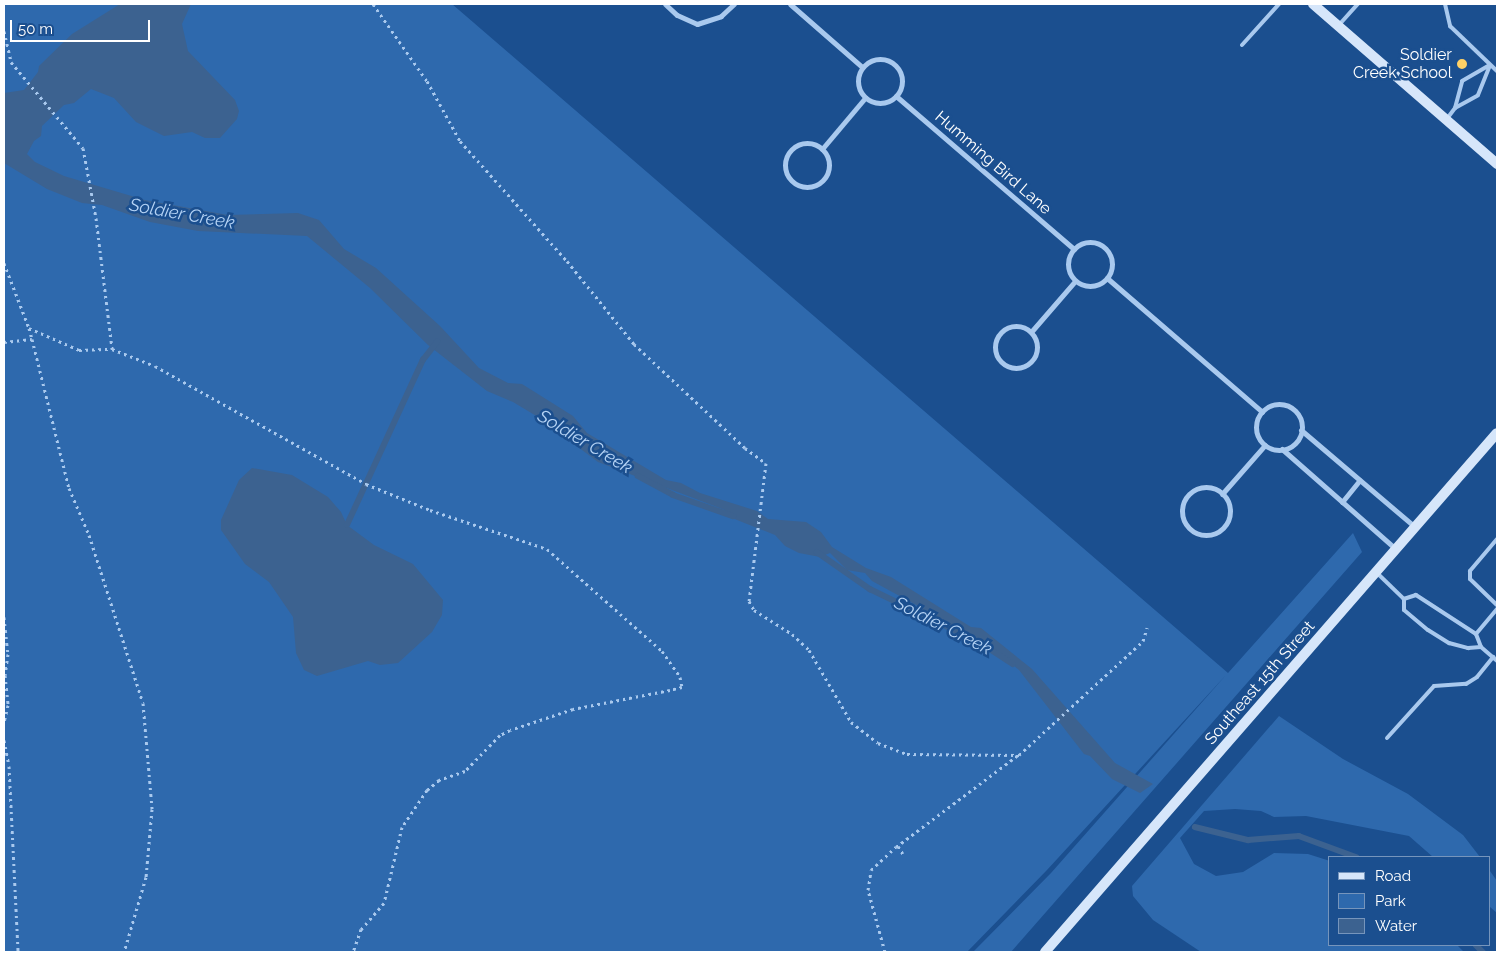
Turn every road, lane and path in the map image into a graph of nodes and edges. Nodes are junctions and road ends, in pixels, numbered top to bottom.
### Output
1 (373, 4) edge
2 (665, 4) edge
3 (734, 4) edge
4 (790, 4) edge
5 (1279, 4) edge
6 (1313, 4) edge
7 (1358, 4) edge
8 (1445, 4) edge
9 (1338, 26) junction
10 (4, 31) edge
11 (1242, 45) dead end
12 (1490, 65) junction
13 (862, 67) junction
14 (1497, 71) edge
15 (896, 96) junction
16 (865, 98) junction
17 (1455, 108) junction
18 (1446, 120) junction
19 (822, 149) junction
20 (1497, 164) edge
21 (1074, 248) junction
22 (4, 264) edge
23 (1107, 278) junction
24 (1076, 281) junction
25 (29, 328) junction
26 (1031, 332) junction
27 (32, 339) junction
28 (4, 342) edge
29 (112, 349) junction
30 (1262, 412) junction
31 (1302, 430) junction
32 (1497, 433) edge
33 (1264, 445) junction
34 (1282, 450) junction
35 (1360, 480) junction
36 (1222, 494) junction
37 (1342, 502) junction
38 (1415, 527) junction
39 (1497, 539) edge
40 (1396, 549) junction
41 (1376, 572) junction
42 (1404, 599) junction
43 (1497, 607) edge
44 (4, 617) edge
45 (1147, 628) dead end
46 (1476, 634) junction
47 (1481, 647) junction
48 (1492, 657) junction
49 (1497, 661) edge
50 (4, 723) edge
51 (1386, 738) dead end
52 (4, 740) edge
53 (1019, 755) junction
54 (898, 846) junction
55 (903, 854) dead end
56 (18, 952) edge
57 (124, 952) edge
58 (353, 952) edge
59 (885, 952) edge
60 (1045, 952) edge

1 - 53 path
2 - 3 street
4 - 13 street
5 - 11 lane
6 - 9 main road
7 - 9 lane
8 - 12 lane
9 - 18 main road
10 - 29 path
12 - 14 lane
12 - 17 lane
12 - 17 lane
13 - 15 street
13 - 16 street
15 - 16 street
15 - 21 street, Humming Bird Lane
16 - 19 street
17 - 18 lane
18 - 20 main road
19 - 19 street
21 - 23 street
21 - 24 street
22 - 25 path
23 - 24 street
23 - 30 street
24 - 26 street
25 - 27 path
25 - 29 path
26 - 26 street
27 - 28 path
27 - 57 path
29 - 58 path
30 - 31 street
30 - 33 street
31 - 34 street
31 - 35 street
32 - 38 main road, Southeast 15th Street
33 - 34 street
33 - 36 street
34 - 37 street
35 - 37 street
35 - 38 street
36 - 36 street
37 - 40 street
38 - 40 main road, Southeast 15th Street
39 - 43 lane
40 - 41 main road, Southeast 15th Street
41 - 42 lane
41 - 60 main road, Southeast 15th Street
42 - 46 lane
42 - 47 lane
43 - 46 lane
44 - 50 path
45 - 53 path
46 - 47 lane
47 - 48 lane
48 - 49 lane
48 - 51 lane
52 - 56 path
53 - 54 path
54 - 55 path
54 - 59 path

